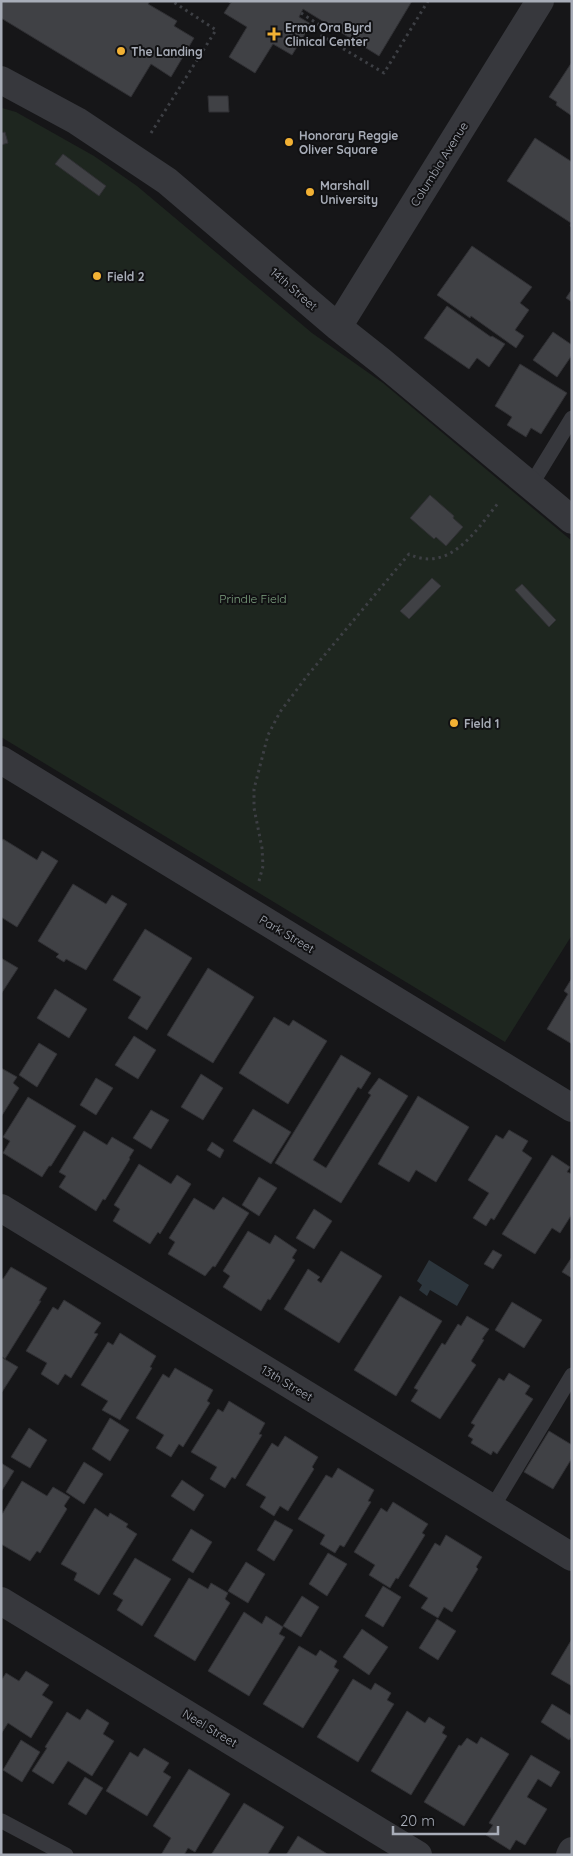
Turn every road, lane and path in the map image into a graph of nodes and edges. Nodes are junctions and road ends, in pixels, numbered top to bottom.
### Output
1 (172, 1) edge
2 (428, 1) edge
3 (540, 1) edge
4 (301, 13) dead end
5 (1, 80) edge
6 (150, 133) dead end
7 (338, 327) junction
8 (572, 418) edge
9 (531, 485) junction
10 (498, 502) dead end
11 (572, 520) edge
12 (1, 760) edge
13 (257, 887) dead end
14 (572, 1108) edge
15 (1, 1208) edge
16 (572, 1375) edge
17 (492, 1508) junction
18 (572, 1557) edge
19 (1, 1600) edge
20 (2, 1821) edge
21 (572, 1851) edge
22 (66, 1855) edge
23 (418, 1855) edge
24 (570, 1855) edge

1 - 6 path
2 - 4 path
3 - 7 street, Columbia Avenue
5 - 7 street, 14th Street
7 - 9 street, 14th Street
8 - 9 lane
9 - 11 street, 14th Street
10 - 13 path
12 - 14 street, Park Street
15 - 17 street, 13th Street
16 - 17 lane
17 - 18 street, 13th Street
19 - 23 street, Neel Street
20 - 22 lane
21 - 24 street

